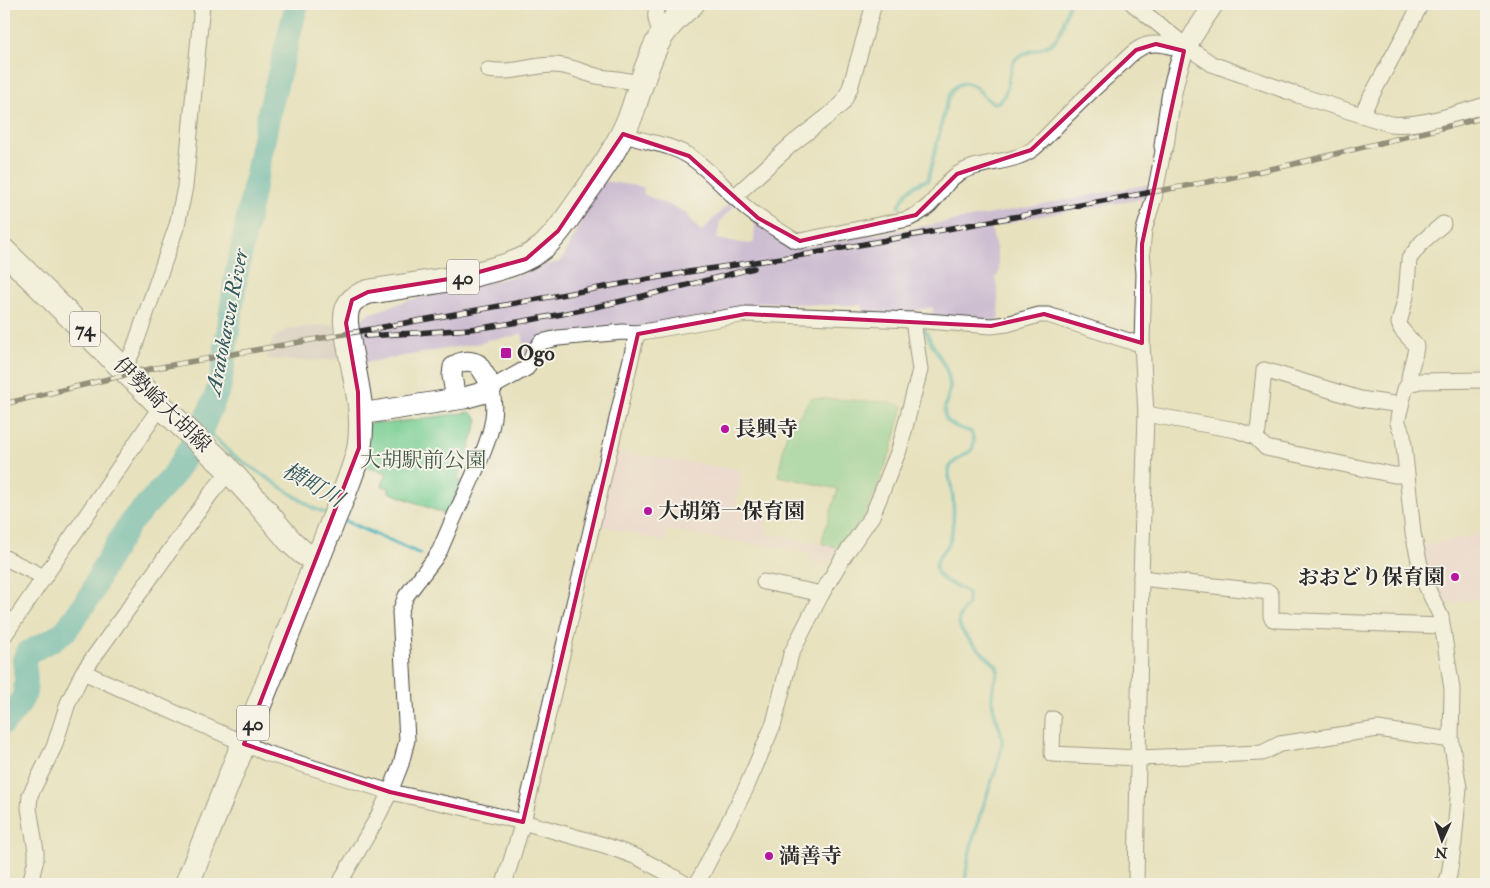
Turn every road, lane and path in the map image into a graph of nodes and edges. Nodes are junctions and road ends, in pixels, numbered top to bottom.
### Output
1 (202, 4) edge
2 (658, 4) edge
3 (692, 4) edge
4 (874, 4) edge
5 (1133, 4) edge
6 (1214, 4) edge
7 (1421, 4) edge
8 (662, 35) junction
9 (1186, 49) junction
10 (488, 70) dead end
11 (641, 84) junction
12 (1486, 104) edge
13 (1361, 115) junction
14 (623, 134) junction
15 (1164, 146) joint
16 (734, 197) junction
17 (1444, 224) dead end
18 (4, 251) edge
19 (913, 320) junction
20 (637, 333) junction
21 (1142, 344) junction
22 (124, 368) junction
23 (1486, 380) edge
24 (1409, 384) junction
25 (491, 388) junction
26 (456, 399) junction
27 (1401, 405) junction
28 (163, 407) junction
29 (360, 414) junction
30 (1146, 414) junction
31 (1255, 437) junction
32 (227, 469) junction
33 (1407, 475) junction
34 (5, 558) edge
35 (317, 562) junction
36 (44, 577) junction
37 (1141, 578) junction
38 (764, 582) dead end
39 (821, 595) junction
40 (1442, 626) junction
41 (4, 636) edge
42 (83, 672) junction
43 (1053, 719) dead end
44 (1451, 740) junction
45 (244, 744) junction
46 (1139, 758) junction
47 (390, 792) junction
48 (523, 822) junction
49 (30, 884) edge
50 (187, 884) edge
51 (340, 884) edge
52 (504, 884) edge
53 (685, 884) edge
54 (697, 884) edge
55 (1136, 884) edge
56 (1446, 884) edge

1 - 22 street
2 - 8 street
3 - 8 main road, 40
4 - 16 street
5 - 9 street
6 - 9 street
7 - 13 street
8 - 11 main road, 40
9 - 13 street
9 - 15 street
9 - 16 street
10 - 11 street
11 - 14 main road, 40
12 - 13 street
14 - 16 street
14 - 29 main road, 40
15 - 21 street
17 - 24 street
18 - 22 main road, 伊勢崎大胡線 / 74
19 - 20 street
19 - 21 street
19 - 39 street
20 - 25 street
20 - 48 street
21 - 30 street
22 - 28 main road, 伊勢崎大胡線 / 74
23 - 24 street
24 - 27 street
25 - 26 main road
25 - 26 street
25 - 47 street
26 - 29 main road
27 - 31 street
27 - 33 street
28 - 32 main road, 伊勢崎大胡線 / 74
28 - 36 street
29 - 35 main road, 40
30 - 31 street
30 - 37 street
31 - 33 street
32 - 35 main road, 伊勢崎大胡線 / 74
32 - 42 street
33 - 40 street
34 - 36 street
35 - 45 main road, 40
36 - 41 street
37 - 40 street
37 - 46 street
38 - 39 street
39 - 54 street
40 - 44 street
42 - 45 street
42 - 49 street
43 - 46 street
44 - 46 street
44 - 56 street
45 - 47 street
45 - 50 main road, 40
46 - 55 street
47 - 48 street
47 - 51 street
48 - 52 street
48 - 53 street

